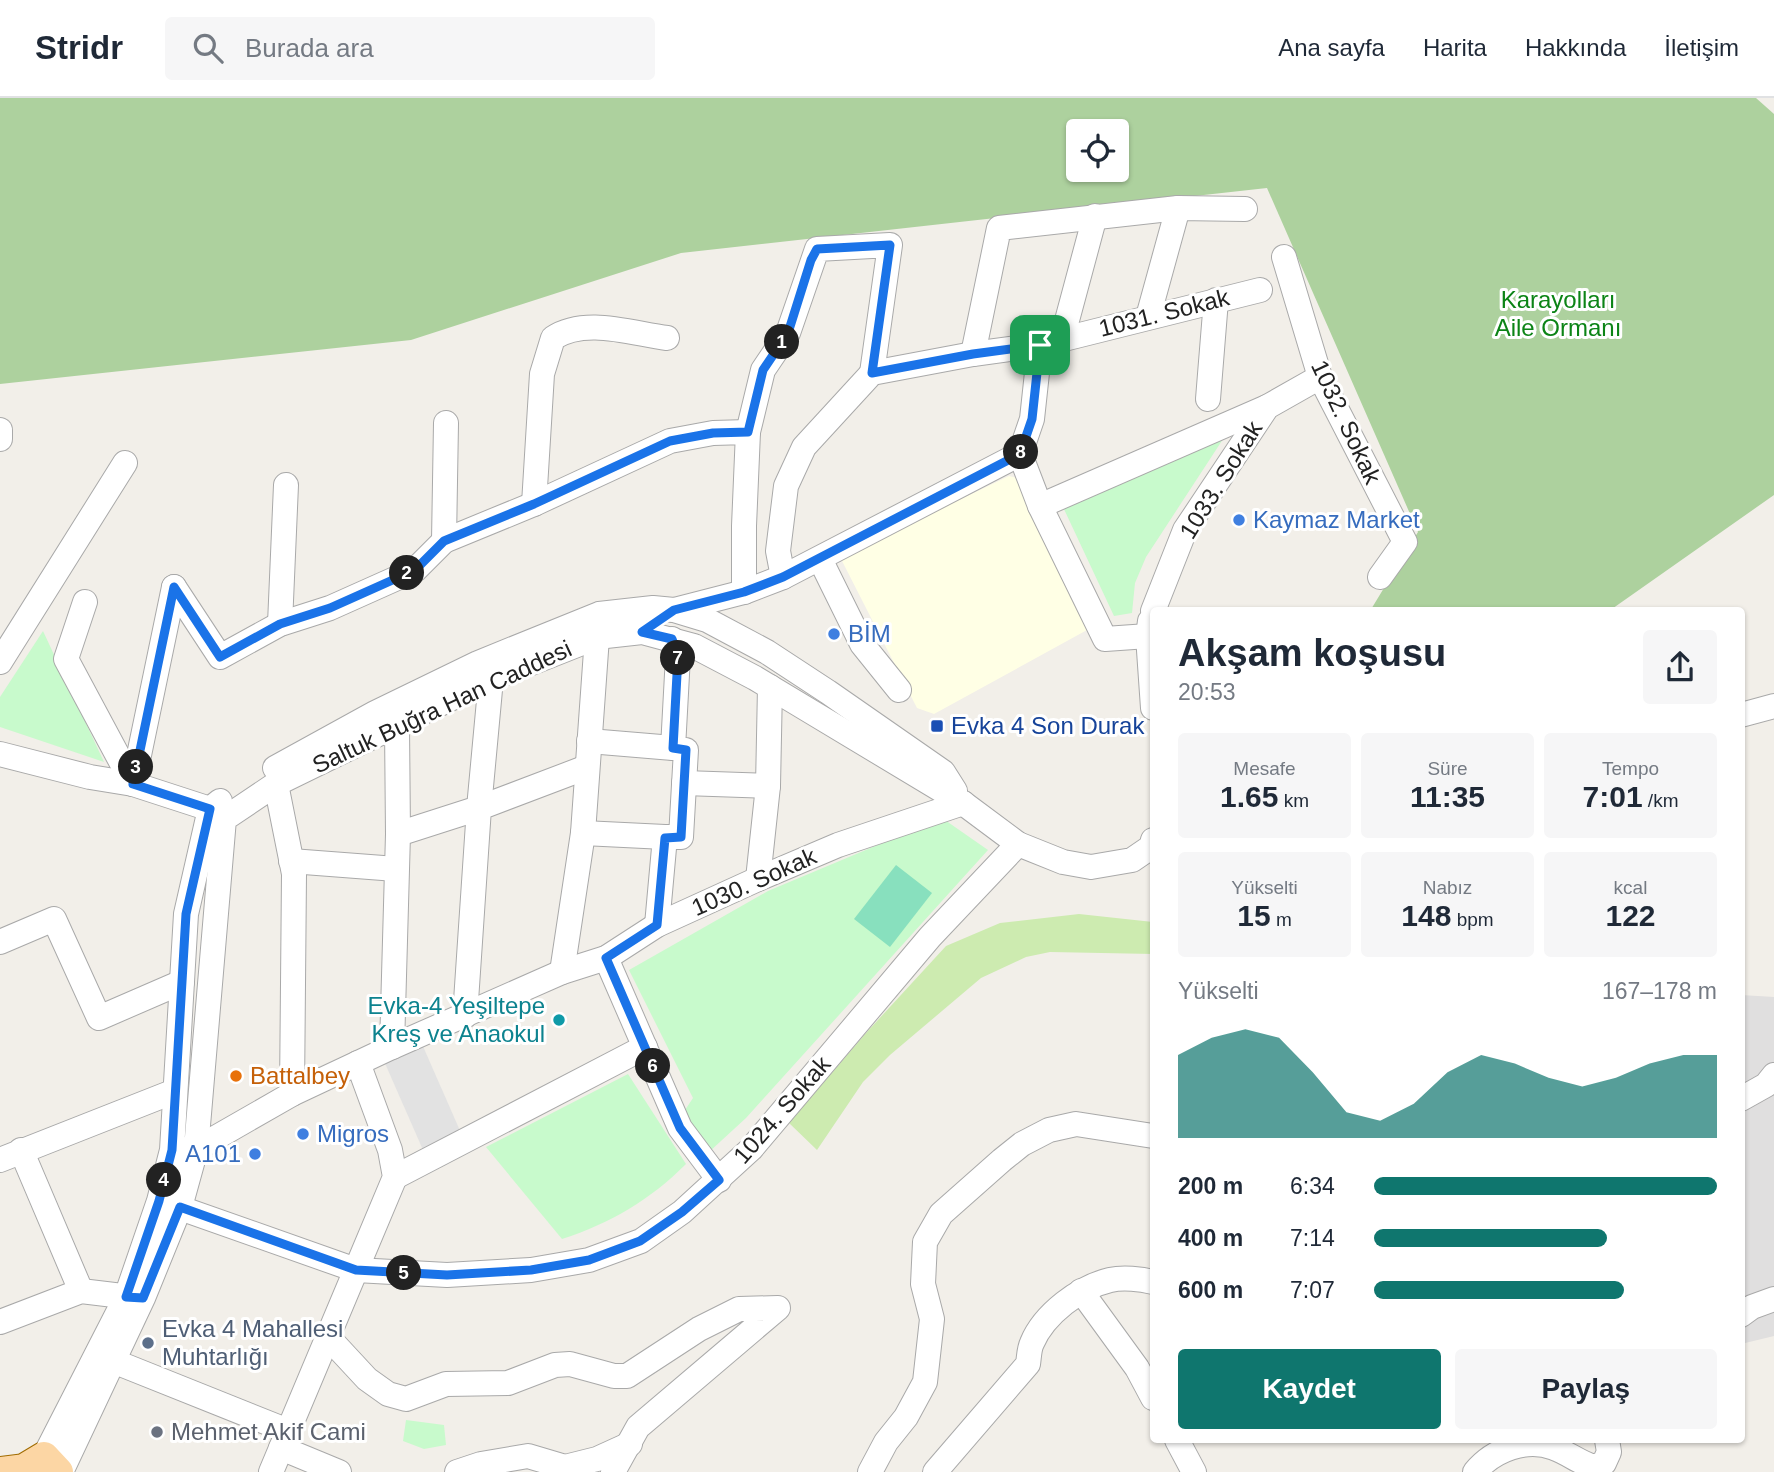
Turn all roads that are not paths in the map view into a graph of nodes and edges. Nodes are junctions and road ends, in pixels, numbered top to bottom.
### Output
1 (1178, 208) junction
2 (1245, 209) dead end
3 (1096, 216) junction
4 (1284, 257) dead end
5 (1260, 289) dead end
6 (1216, 300) junction
7 (1148, 317) junction
8 (667, 338) dead end
9 (1051, 342) junction
10 (973, 354) junction
11 (872, 373) junction
12 (1320, 377) junction
13 (1208, 399) dead end
14 (1267, 407) junction
15 (446, 424) dead end
16 (0, 430) edge
17 (748, 432) junction
18 (0, 439) edge
19 (1020, 454) junction
20 (125, 463) dead end
21 (286, 485) dead end
22 (534, 504) junction
23 (1040, 506) junction
24 (444, 541) junction
25 (820, 558) junction
26 (783, 577) junction
27 (1380, 577) dead end
28 (744, 592) junction
29 (85, 601) dead end
30 (1155, 607) edge
31 (674, 610) junction
32 (280, 624) junction
33 (1150, 626) edge
34 (642, 632) junction
35 (1148, 636) junction
36 (597, 637) junction
37 (672, 639) junction
38 (0, 662) edge
39 (1150, 665) edge
40 (491, 679) junction
41 (771, 687) junction
42 (899, 690) dead end
43 (1774, 706) edge
44 (1745, 714) edge
45 (397, 726) junction
46 (589, 741) junction
47 (673, 748) junction
48 (0, 754) edge
49 (587, 767) junction
50 (276, 783) junction
51 (684, 783) junction
52 (133, 784) junction
53 (768, 786) junction
54 (963, 803) junction
55 (479, 808) junction
56 (217, 814) junction
57 (583, 833) junction
58 (398, 834) junction
59 (665, 838) junction
60 (1017, 844) junction
61 (1150, 848) edge
62 (291, 861) junction
63 (396, 869) junction
64 (758, 879) junction
65 (657, 925) junction
66 (0, 942) edge
67 (606, 958) junction
68 (562, 972) junction
69 (182, 982) junction
70 (465, 1016) junction
71 (392, 1047) junction
72 (645, 1047) junction
73 (358, 1063) junction
74 (1774, 1076) edge
75 (175, 1091) junction
76 (292, 1094) junction
77 (1745, 1097) edge
78 (1150, 1136) edge
79 (184, 1150) junction
80 (11, 1155) edge
81 (395, 1177) junction
82 (719, 1180) junction
83 (170, 1204) junction
84 (356, 1270) junction
85 (1150, 1282) edge
86 (80, 1291) junction
87 (1081, 1292) junction
88 (134, 1297) junction
89 (1774, 1299) edge
90 (1745, 1312) edge
91 (0, 1322) edge
92 (327, 1337) junction
93 (113, 1361) junction
94 (1150, 1392) edge
95 (285, 1440) junction
96 (1179, 1443) edge
97 (1608, 1443) edge
98 (630, 1444) junction
99 (36, 1469) edge
100 (271, 1472) edge
101 (339, 1472) edge
102 (457, 1472) edge
103 (613, 1472) edge
104 (870, 1472) edge
105 (934, 1472) edge
106 (1194, 1472) edge
107 (1475, 1472) edge

1 - 2 street
1 - 3 street
1 - 7 street
3 - 9 street
3 - 10 street
4 - 12 street, 1032. Sokak
5 - 6 street, 1031. Sokak
6 - 7 street, 1031. Sokak
6 - 13 street
7 - 9 street, 1031. Sokak
8 - 22 street
9 - 10 street, 1031. Sokak
9 - 19 street
10 - 11 street, 1031. Sokak
11 - 17 street
11 - 26 street
12 - 14 street, 1033. Sokak
12 - 27 street, 1032. Sokak
14 - 23 street
14 - 30 street, 1033. Sokak
15 - 24 street
16 - 18 street
17 - 22 street
17 - 28 street
19 - 23 street
19 - 25 street
20 - 38 street
21 - 32 street
22 - 24 street
23 - 35 street
24 - 32 street
25 - 26 street
25 - 42 street
26 - 28 street
28 - 31 street
29 - 52 street
31 - 34 street
31 - 54 street, Saltuk Buğra Han Caddesi
31 - 56 street, Saltuk Buğra Han Caddesi
32 - 52 street
33 - 35 street, 1033. Sokak
34 - 36 street, Saltuk Buğra Han Caddesi
34 - 37 street, Saltuk Buğra Han Caddesi
35 - 39 street, 1033. Sokak
36 - 40 street, Saltuk Buğra Han Caddesi
36 - 46 street
37 - 41 street, Saltuk Buğra Han Caddesi
37 - 47 street
40 - 45 street, Saltuk Buğra Han Caddesi
40 - 55 street
41 - 53 street
41 - 54 street, Saltuk Buğra Han Caddesi
43 - 44 street
45 - 50 street, Saltuk Buğra Han Caddesi
45 - 58 street
46 - 47 street
46 - 49 street
47 - 51 street
48 - 52 street
49 - 55 street
49 - 57 street
50 - 56 street, Saltuk Buğra Han Caddesi
50 - 62 street
51 - 53 street
51 - 59 street
52 - 56 street
53 - 64 street
54 - 60 street
54 - 64 street, 1030. Sokak
55 - 58 street
55 - 70 street
56 - 69 street
56 - 79 street
57 - 59 street
57 - 68 street
58 - 63 street
59 - 65 street
60 - 61 street
60 - 82 street, 1024. Sokak
62 - 63 street
62 - 76 street
63 - 71 street
64 - 65 street, 1030. Sokak
65 - 67 street, 1030. Sokak
66 - 69 street
67 - 68 street, 1030. Sokak
67 - 72 street
68 - 70 street, 1030. Sokak
69 - 75 street
70 - 71 street, 1030. Sokak
71 - 73 street, 1030. Sokak
72 - 81 street
72 - 82 street
73 - 76 street, 1030. Sokak
73 - 81 street
74 - 77 street
75 - 79 street
75 - 80 street
76 - 79 street, 1030. Sokak
78 - 104 street
79 - 83 street
80 - 86 street
81 - 84 street
82 - 84 street, 1024. Sokak
83 - 84 street, 1024. Sokak
83 - 88 street
84 - 92 street
85 - 87 street
86 - 88 street
86 - 91 street
87 - 94 street
87 - 105 street
88 - 93 street
88 - 99 street
89 - 90 street
92 - 95 street
92 - 98 street
93 - 95 street
93 - 99 street
95 - 100 street
95 - 101 street
96 - 106 street
97 - 107 street
98 - 102 street
98 - 103 street

